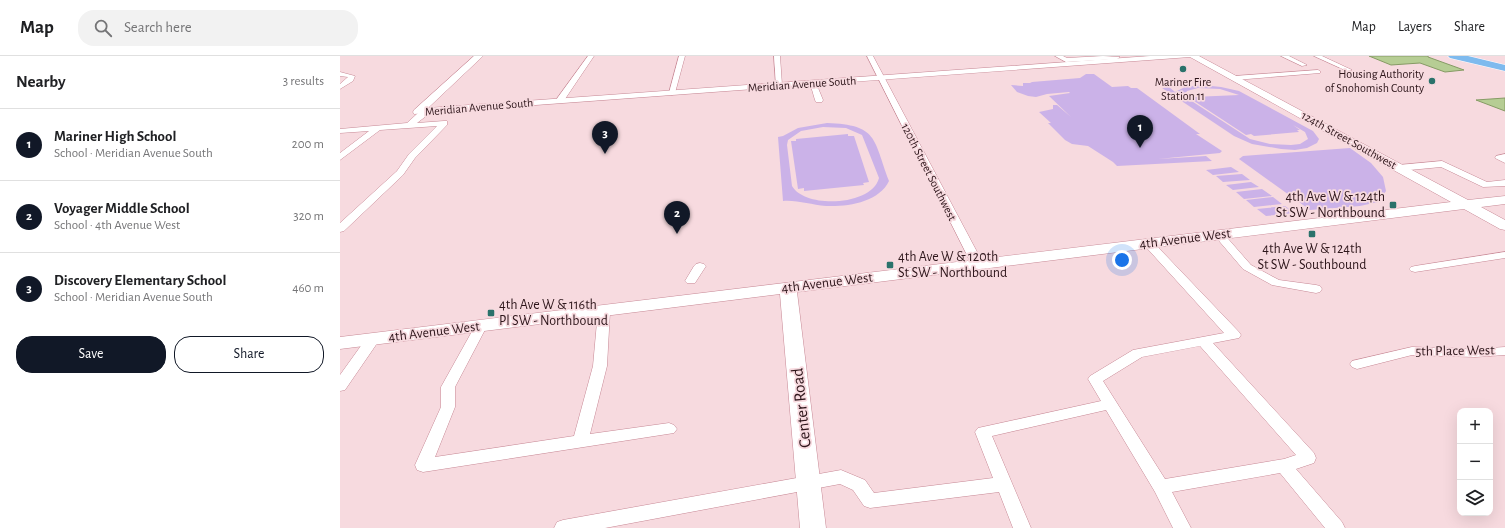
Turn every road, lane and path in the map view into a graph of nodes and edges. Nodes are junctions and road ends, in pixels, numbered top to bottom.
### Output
1 (479, 56) edge
2 (591, 56) edge
3 (682, 56) edge
4 (777, 56) edge
5 (870, 56) edge
6 (1058, 56) edge
7 (1186, 56) edge
8 (1193, 56) edge
9 (1284, 56) edge
10 (1317, 56) edge
11 (1331, 56) edge
12 (1454, 56) edge
13 (1122, 58) edge
14 (1304, 65) dead end
15 (1358, 67) dead end
16 (1505, 68) edge
17 (1349, 70) dead end
18 (1318, 72) dead end
19 (340, 74) edge
20 (882, 78) junction
21 (1235, 78) junction
22 (813, 83) junction
23 (779, 85) junction
24 (340, 87) edge
25 (672, 93) junction
26 (560, 100) junction
27 (819, 100) dead end
28 (430, 110) junction
29 (418, 112) junction
30 (410, 125) junction
31 (399, 126) junction
32 (378, 128) junction
33 (340, 131) edge
34 (340, 157) edge
35 (1505, 157) edge
36 (1505, 160) edge
37 (1399, 168) junction
38 (1505, 183) edge
39 (1505, 200) edge
40 (1466, 204) junction
41 (1505, 226) edge
42 (340, 229) edge
43 (1219, 235) junction
44 (1149, 244) junction
45 (1505, 255) edge
46 (978, 265) junction
47 (700, 266) dead end
48 (1415, 269) dead end
49 (691, 281) dead end
50 (788, 288) junction
51 (1316, 289) dead end
52 (604, 311) junction
53 (481, 326) junction
54 (373, 339) junction
55 (1203, 341) junction
56 (340, 343) edge
57 (1505, 351) edge
58 (1358, 364) dead end
59 (340, 386) edge
60 (1110, 404) junction
61 (669, 429) dead end
62 (580, 441) junction
63 (1284, 466) junction
64 (808, 483) junction
65 (1004, 484) junction
66 (1161, 487) junction
67 (583, 526) edge
68 (563, 528) edge
69 (813, 528) edge
70 (1022, 528) edge
71 (1182, 528) edge
72 (1336, 528) edge

1 - 29 street
2 - 26 street
3 - 25 street
4 - 23 street
5 - 20 street, 120th Street Southwest
6 - 13 street
7 - 13 street, Meridian Avenue South
8 - 21 street, 124th Street Southwest
9 - 14 street
10 - 17 street
11 - 15 street
12 - 16 highway
13 - 20 street, Meridian Avenue South
18 - 21 street
19 - 24 street
20 - 22 street, Meridian Avenue South
20 - 46 street, 120th Street Southwest
21 - 37 street, 124th Street Southwest
22 - 23 street, Meridian Avenue South
22 - 27 street
23 - 25 street, Meridian Avenue South
25 - 26 street, Meridian Avenue South
26 - 28 street, Meridian Avenue South
28 - 29 street, Meridian Avenue South
28 - 30 street
29 - 31 street
30 - 31 street
30 - 42 street
31 - 32 street
32 - 33 street
32 - 34 street
35 - 36 street
37 - 38 street
37 - 40 street, 124th Street Southwest
39 - 40 street, 4th Avenue West
40 - 41 street, 124th Street Southwest
40 - 43 street, 4th Avenue West
43 - 44 street, 4th Avenue West
43 - 51 street
44 - 46 street, 4th Avenue West
44 - 55 street
45 - 48 street
46 - 50 street, 4th Avenue West
47 - 49 street
50 - 52 street, 4th Avenue West
50 - 64 street, Center Road
52 - 53 street, 4th Avenue West
52 - 62 street
53 - 54 street, 4th Avenue West
53 - 62 street
54 - 56 street, 4th Avenue West
54 - 59 street
55 - 60 street
55 - 63 street
57 - 58 street, 5th Place West
60 - 65 street
60 - 66 street
61 - 62 street
63 - 66 street
63 - 72 street
64 - 65 street
64 - 67 street
64 - 69 street, Center Road
65 - 70 street
66 - 71 street
67 - 68 street

